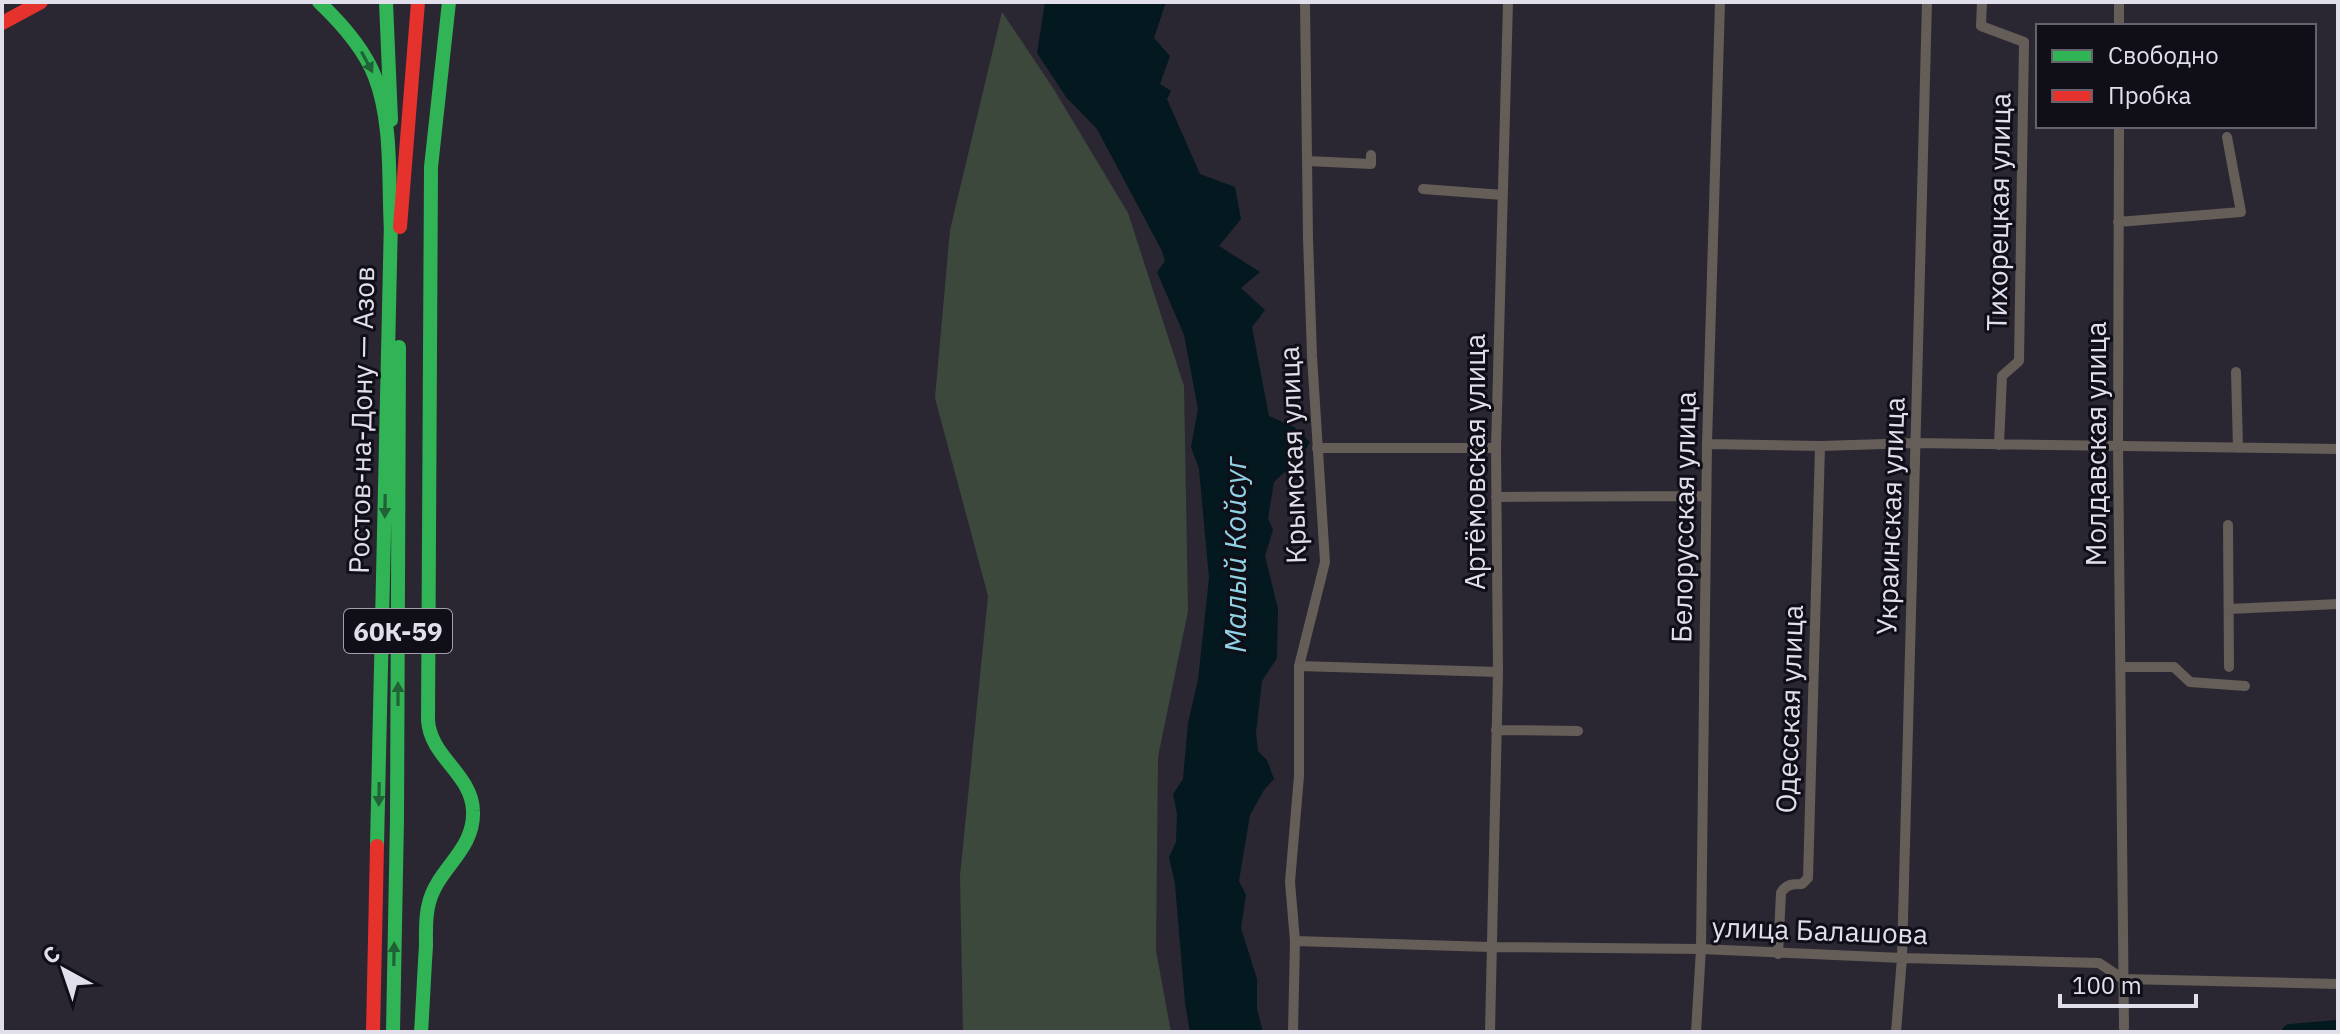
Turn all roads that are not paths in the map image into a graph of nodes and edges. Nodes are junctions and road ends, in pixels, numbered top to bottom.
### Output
1 (16, 2) edge
2 (41, 2) edge
3 (319, 2) edge
4 (386, 2) edge
5 (393, 2) edge
6 (418, 2) edge
7 (449, 2) edge
8 (1305, 2) edge
9 (1508, 2) edge
10 (1720, 2) edge
11 (1927, 2) edge
12 (1982, 2) edge
13 (2119, 2) edge
14 (2, 9) edge
15 (2, 23) edge
16 (2119, 24) edge
17 (2119, 128) edge
18 (2227, 137) dead end
19 (1371, 155) dead end
20 (1307, 161) junction
21 (1423, 189) dead end
22 (1503, 195) junction
23 (2118, 222) junction
24 (395, 231) junction
25 (2236, 372) dead end
26 (1917, 443) junction
27 (1707, 444) junction
28 (1999, 445) junction
29 (1820, 446) junction
30 (2118, 446) junction
31 (1317, 448) junction
32 (1496, 448) junction
33 (2238, 448) junction
34 (2338, 449) edge
35 (1706, 496) junction
36 (1496, 497) junction
37 (2228, 525) dead end
38 (2338, 604) edge
39 (2229, 609) junction
40 (1299, 666) junction
41 (2120, 667) junction
42 (2229, 667) dead end
43 (1498, 672) junction
44 (2245, 686) dead end
45 (1496, 730) junction
46 (1578, 731) dead end
47 (1295, 941) junction
48 (1490, 947) junction
49 (1701, 949) junction
50 (1778, 954) junction
51 (1902, 958) junction
52 (2123, 979) junction
53 (2338, 984) edge
54 (2124, 1028) dead end
55 (373, 1032) edge
56 (393, 1032) edge
57 (421, 1032) edge
58 (1293, 1032) edge
59 (1490, 1032) edge
60 (1696, 1032) edge
61 (1896, 1032) edge

1 - 14 main road
2 - 15 main road
3 -> 24 main road
4 - 24 main road, Ростов-на-Дону — Азов / 60К-59
5 - 24 main road, Ростов-на-Дону — Азов / 60К-59
6 - 24 main road
7 - 57 main road
8 - 20 street, Крымская улица
9 - 22 street, Артёмовская улица
10 - 27 street, Белорусская улица
11 - 26 street, Украинская улица
12 - 28 street, Тихорецкая улица
13 - 16 street
17 - 23 street, Молдавская улица
18 - 23 street
19 - 20 street
20 - 31 street, Крымская улица
21 - 22 street
22 - 32 street, Артёмовская улица
23 - 30 street, Молдавская улица
24 -> 55 main road, Ростов-на-Дону — Азов / 60К-59
56 -> 24 main road, Ростов-на-Дону — Азов / 60К-59
25 - 33 street
26 - 28 street
26 - 29 street
26 - 51 street, Украинская улица
27 - 29 street
27 - 35 street, Белорусская улица
28 - 30 street
29 - 50 street, Одесская улица
30 - 33 street
30 - 41 street, Молдавская улица
31 - 32 street
31 - 40 street, Крымская улица
32 - 36 street, Артёмовская улица
33 - 34 street
35 - 36 street
35 - 49 street, Белорусская улица
36 - 43 street, Артёмовская улица
37 - 39 street
38 - 39 street
39 - 42 street
40 - 43 street
40 - 47 street, Крымская улица
41 - 44 street
41 - 52 street, Молдавская улица
43 - 45 street, Артёмовская улица
45 - 46 street
45 - 48 street, Артёмовская улица
47 - 48 street, улица Балашова
47 - 58 street, Крымская улица
48 - 49 street, улица Балашова
48 - 59 street, Артёмовская улица
49 - 50 street, улица Балашова
49 - 60 street, Белорусская улица
50 - 51 street, улица Балашова
51 - 52 street, улица Балашова
51 - 61 street, Украинская улица
52 - 53 street, улица Балашова
52 - 54 street, Молдавская улица

